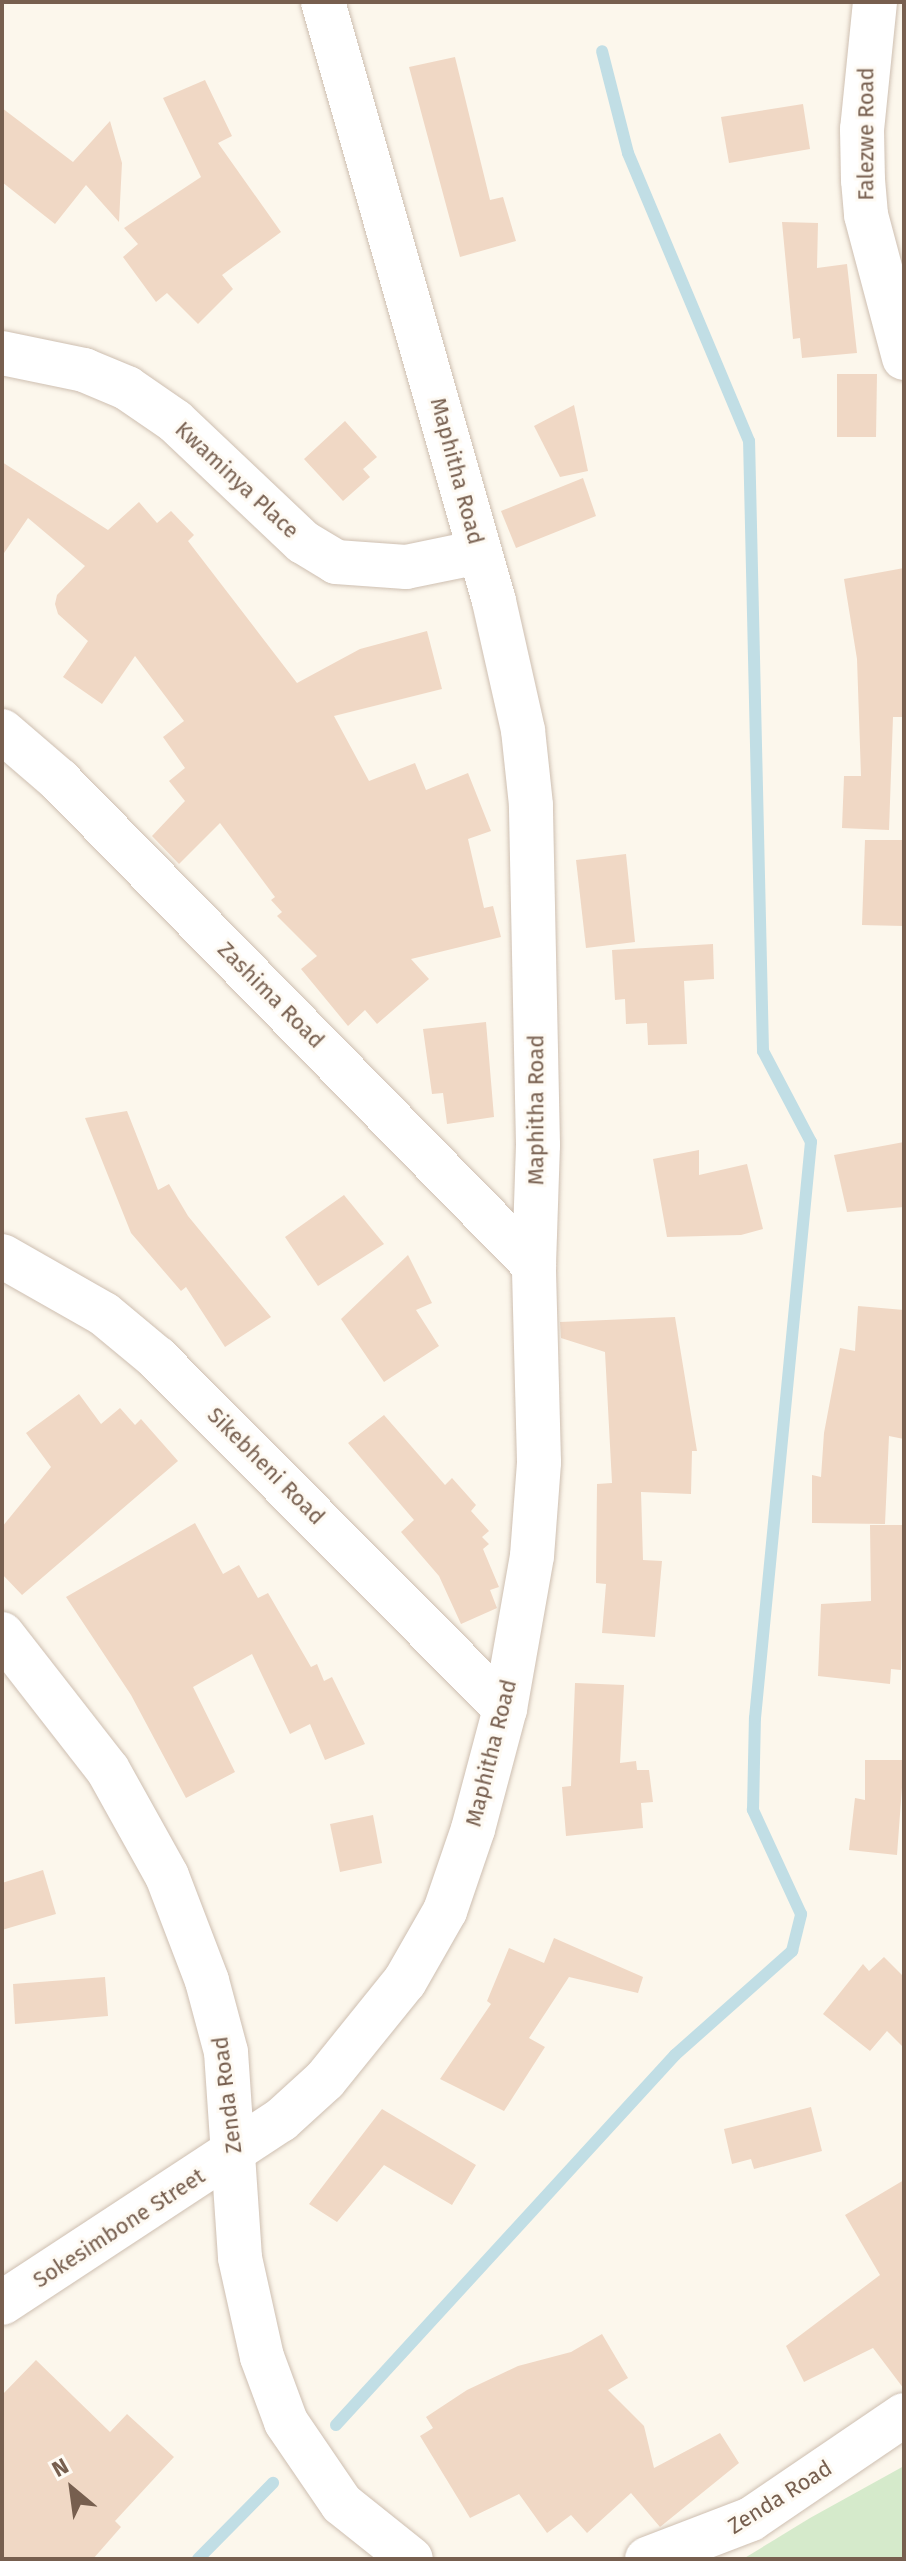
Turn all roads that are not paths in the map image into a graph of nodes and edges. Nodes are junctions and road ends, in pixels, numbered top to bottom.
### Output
1 (323, 2) edge
2 (875, 2) edge
3 (2, 353) edge
4 (904, 358) edge
5 (479, 552) junction
6 (2, 731) edge
7 (2, 1256) edge
8 (534, 1265) junction
9 (2, 1634) edge
10 (505, 1709) junction
11 (235, 2153) junction
12 (2, 2303) edge
13 (904, 2415) edge
14 (411, 2559) edge
15 (647, 2559) edge

1 - 5 street, Maphitha Road
2 - 4 street, Falezwe Road
3 - 5 street, Kwaminya Place
5 - 8 street, Maphitha Road
6 - 8 street, Zashima Road
7 - 10 street, Sikebheni Road
8 - 10 street, Maphitha Road
9 - 11 street, Zenda Road
10 - 11 street, Maphitha Road
11 - 12 street, Sokesimbone Street
11 - 14 street, Zenda Road
13 - 15 street, Zenda Road

